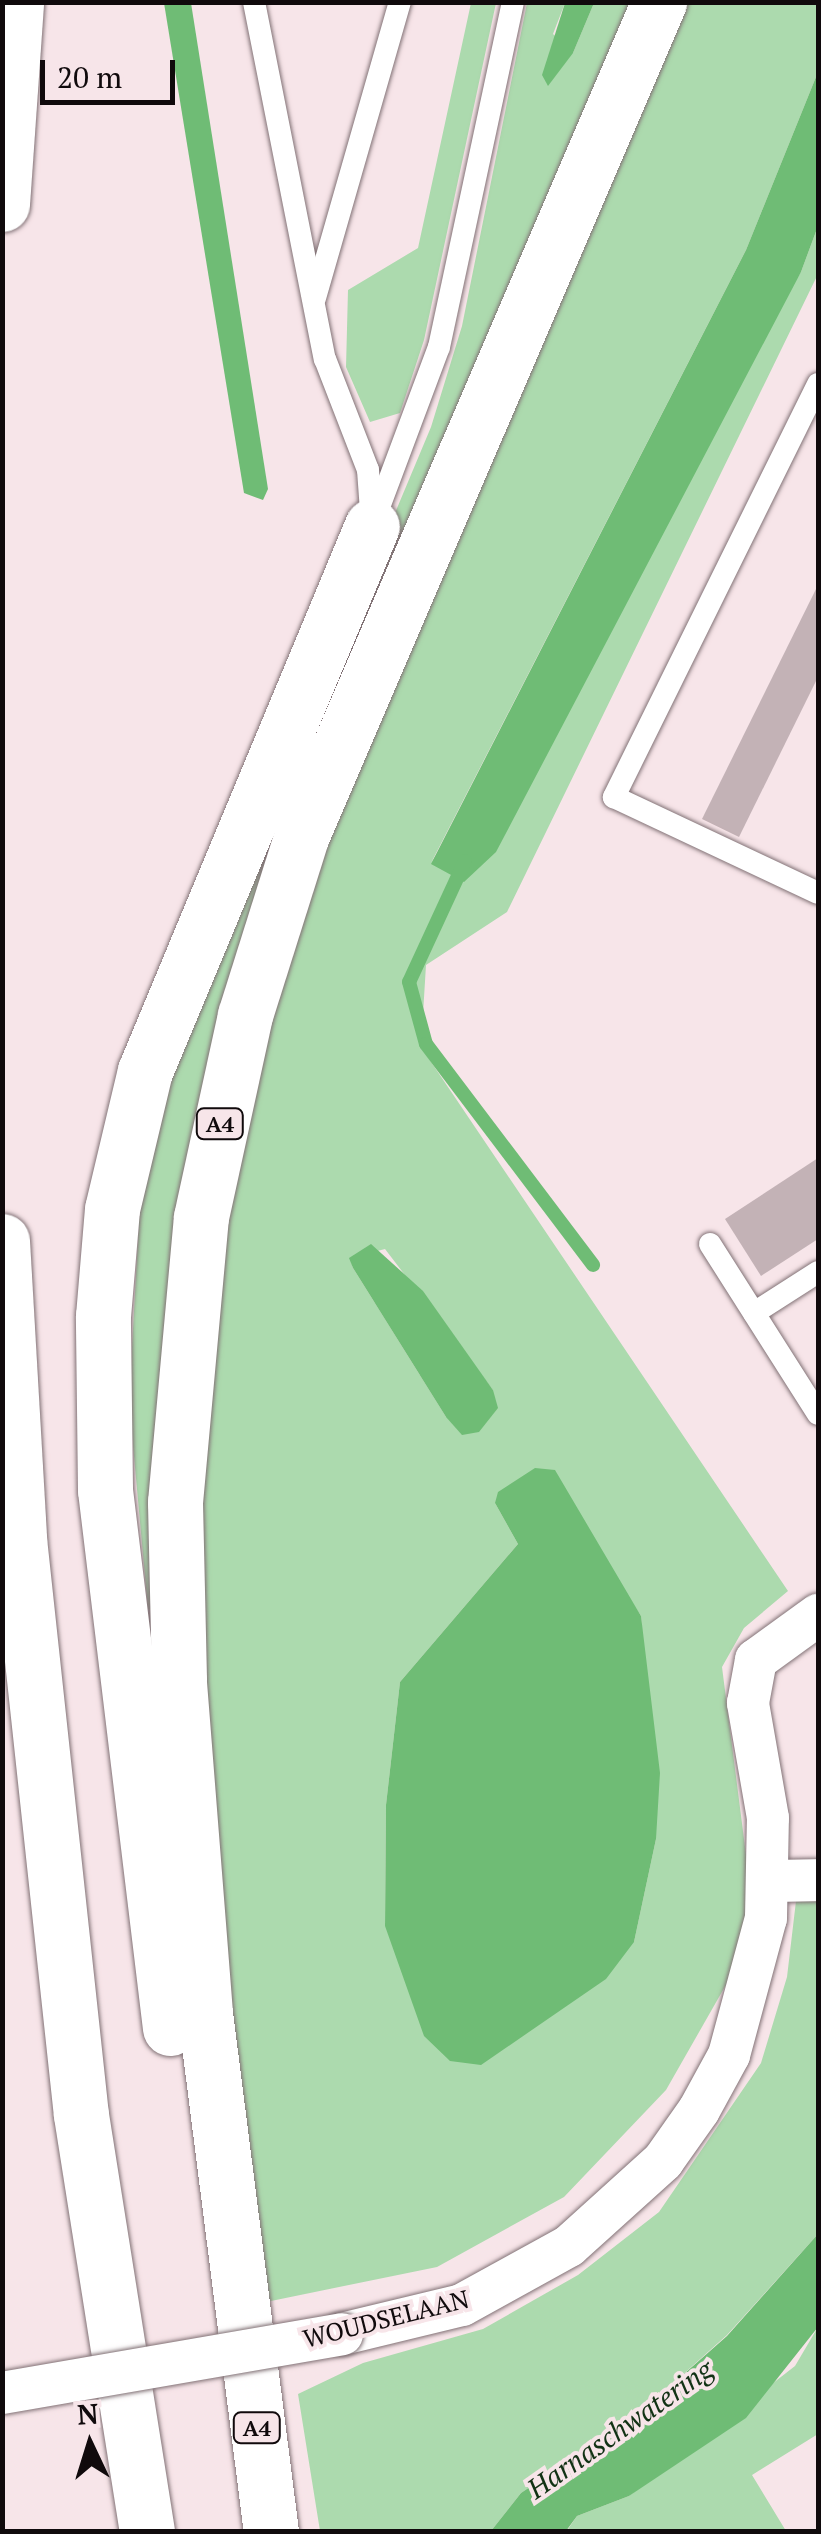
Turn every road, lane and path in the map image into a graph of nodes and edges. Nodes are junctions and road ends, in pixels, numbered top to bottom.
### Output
1 (16, 2) edge
2 (254, 2) edge
3 (400, 2) edge
4 (512, 2) edge
5 (660, 2) edge
6 (2, 204) edge
7 (314, 301) junction
8 (818, 384) edge
9 (372, 526) junction
10 (815, 883) edge
11 (2, 1240) edge
12 (710, 1244) dead end
13 (818, 1272) edge
14 (754, 1312) junction
15 (818, 1414) edge
16 (818, 1616) edge
17 (818, 1880) edge
18 (768, 1881) junction
19 (243, 2325) junction
20 (2, 2393) edge
21 (146, 2532) edge
22 (271, 2532) edge

1 - 6 highway
2 - 7 lane, A4
3 - 7 lane, A4
4 - 9 lane, A4
5 - 19 highway, A4
7 - 9 lane, A4
8 - 10 lane
9 - 19 highway, A4
11 - 21 highway
12 - 14 lane
13 - 14 lane
14 - 15 lane
16 - 18 street, WOUDSELAAN
17 - 18 street
18 - 20 street, WOUDSELAAN, bridge
19 - 22 highway, A4

